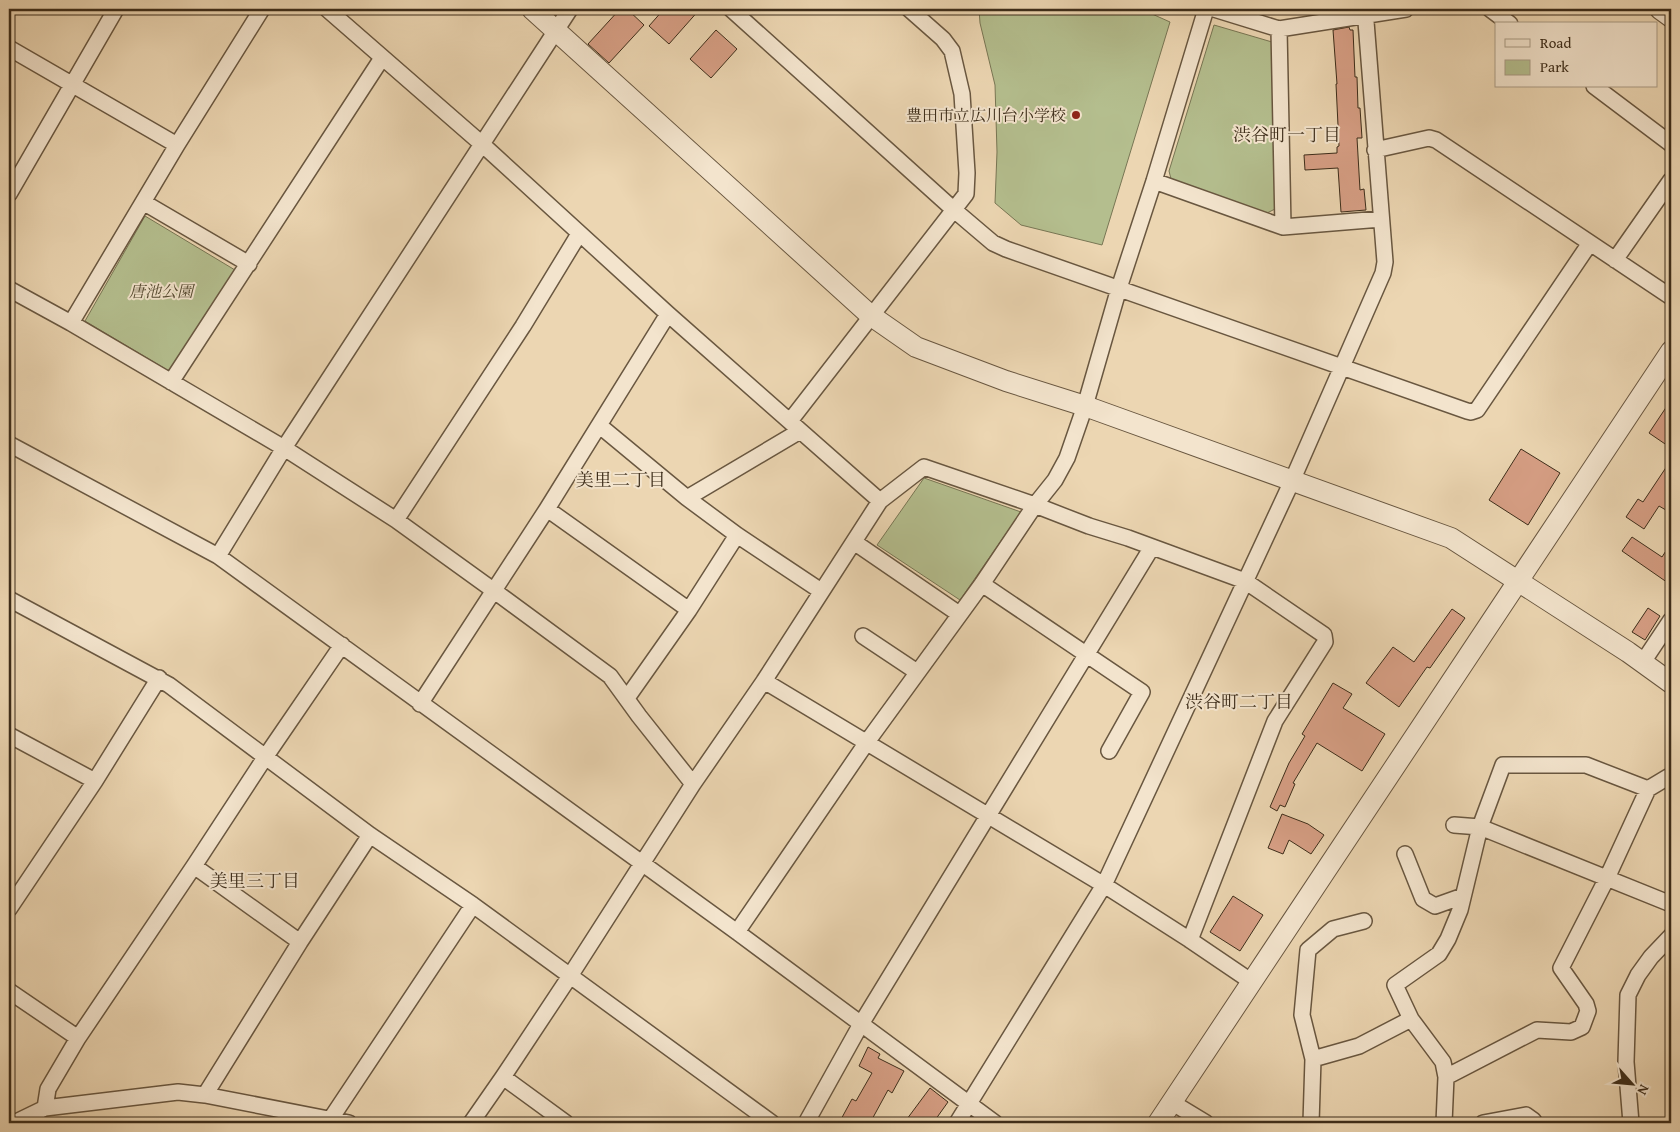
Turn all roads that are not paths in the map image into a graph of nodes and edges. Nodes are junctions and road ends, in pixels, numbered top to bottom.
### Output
1 (116, 9) edge
2 (262, 9) edge
3 (327, 9) edge
4 (532, 9) edge
5 (570, 9) edge
6 (731, 9) edge
7 (909, 9) edge
8 (1206, 9) edge
9 (1214, 9) edge
10 (1406, 9) edge
11 (1490, 9) edge
12 (1660, 9) edge
13 (1366, 12) edge
14 (1671, 17) edge
15 (1507, 22) edge
16 (556, 30) junction
17 (1279, 30) junction
18 (9, 48) edge
19 (382, 58) junction
20 (72, 84) junction
21 (1597, 88) edge
22 (1671, 144) edge
23 (177, 145) junction
24 (483, 145) junction
25 (1375, 150) junction
26 (1671, 180) edge
27 (1154, 181) junction
28 (9, 194) edge
29 (143, 202) junction
30 (953, 209) junction
31 (1381, 219) junction
32 (1282, 227) junction
33 (579, 234) junction
34 (1590, 243) junction
35 (1615, 260) junction
36 (249, 264) junction
37 (1119, 288) junction
38 (9, 289) edge
39 (1671, 297) edge
40 (668, 314) junction
41 (870, 316) junction
42 (71, 323) junction
43 (1671, 351) edge
44 (1341, 368) junction
45 (171, 382) junction
46 (1085, 406) junction
47 (600, 426) junction
48 (795, 426) junction
49 (9, 444) edge
50 (284, 448) junction
51 (1292, 481) junction
52 (687, 498) junction
53 (880, 500) junction
54 (1035, 505) junction
55 (547, 509) junction
56 (396, 520) junction
57 (737, 535) junction
58 (854, 542) junction
59 (1152, 547) junction
60 (218, 556) junction
61 (1245, 581) junction
62 (1518, 581) junction
63 (982, 584) junction
64 (494, 590) junction
65 (821, 591) junction
66 (9, 599) edge
67 (689, 610) junction
68 (959, 614) junction
69 (1671, 620) edge
70 (863, 636) dead end
71 (342, 645) junction
72 (1087, 656) junction
73 (1643, 662) junction
74 (917, 672) junction
75 (159, 678) junction
76 (764, 681) junction
77 (1671, 684) edge
78 (627, 698) junction
79 (420, 704) junction
80 (9, 735) edge
81 (867, 742) junction
82 (1109, 752) dead end
83 (266, 756) junction
84 (1671, 778) edge
85 (94, 781) junction
86 (693, 784) junction
87 (1648, 789) junction
88 (988, 815) junction
89 (1454, 825) dead end
90 (1480, 827) junction
91 (370, 835) junction
92 (1405, 854) dead end
93 (641, 864) junction
94 (194, 866) junction
95 (1607, 878) junction
96 (1104, 886) junction
97 (1463, 896) junction
98 (1671, 904) edge
99 (473, 905) junction
100 (9, 909) edge
101 (1364, 921) dead end
102 (737, 932) junction
103 (1671, 936) edge
104 (1190, 940) junction
105 (300, 942) junction
106 (570, 976) junction
107 (1252, 982) junction
108 (9, 991) edge
109 (1411, 1019) junction
110 (861, 1024) junction
111 (78, 1038) junction
112 (1313, 1059) junction
113 (503, 1077) junction
114 (1446, 1077) junction
115 (205, 1095) junction
116 (1173, 1103) junction
117 (969, 1104) junction
118 (45, 1108) junction
119 (330, 1120) junction
120 (14, 1123) edge
121 (349, 1123) edge
122 (471, 1123) edge
123 (566, 1123) edge
124 (772, 1123) edge
125 (806, 1123) edge
126 (957, 1123) edge
127 (995, 1123) edge
128 (1158, 1123) edge
129 (1206, 1123) edge
130 (1311, 1123) edge
131 (1444, 1123) edge
132 (1483, 1123) edge
133 (1535, 1123) edge
134 (1631, 1123) edge

1 - 20 street
2 - 23 street
3 - 19 street
4 - 16 street
5 - 16 street
6 - 30 street
7 - 30 street
8 - 27 street
9 - 17 street
10 - 13 street
11 - 15 street
12 - 14 street
13 - 17 street
13 - 25 street
16 - 24 street
16 - 41 street
17 - 32 street
18 - 20 street
19 - 24 street
19 - 36 street
20 - 23 street
20 - 28 street
21 - 22 street
23 - 29 street
24 - 33 street
24 - 50 street
25 - 31 street
25 - 34 street
26 - 35 street
27 - 32 street
27 - 37 street
29 - 36 street
29 - 42 street
30 - 37 street
30 - 41 street
31 - 32 street
31 - 44 street
33 - 40 street
33 - 56 street
34 - 35 street
34 - 44 street
35 - 39 street
36 - 45 street
37 - 44 street
37 - 46 street
38 - 42 street
40 - 47 street
40 - 48 street
41 - 46 street
41 - 48 street
42 - 45 street
43 - 62 street
44 - 51 street
45 - 50 street
46 - 51 street
46 - 54 street
47 - 52 street
47 - 55 street
48 - 52 street
48 - 53 street
49 - 60 street
50 - 56 street
50 - 60 street
51 - 61 street
51 - 62 street
52 - 57 street
53 - 54 street
53 - 58 street
54 - 59 street
54 - 63 street
55 - 64 street
55 - 67 street
56 - 64 street
57 - 65 street
57 - 67 street
58 - 65 street
58 - 68 street
59 - 61 street
59 - 72 street
60 - 71 street
61 - 96 street
61 - 104 street
62 - 73 street
62 - 107 street
63 - 68 street
63 - 72 street
64 - 78 street
64 - 79 street
65 - 76 street
66 - 75 street
67 - 78 street
68 - 74 street
69 - 73 street
70 - 74 street
71 - 79 street
71 - 83 street
72 - 82 street
72 - 88 street
73 - 77 street
74 - 81 street
75 - 83 street
75 - 85 street
76 - 81 street
76 - 86 street
78 - 86 street
79 - 93 street
80 - 85 street
81 - 88 street
81 - 102 street
83 - 91 street
83 - 94 street
84 - 87 street
85 - 100 street
86 - 93 street
87 - 90 street
87 - 95 street
88 - 96 street
88 - 110 street
89 - 90 street
90 - 95 street
90 - 97 street
91 - 99 street
91 - 105 street
92 - 97 street
93 - 102 street
93 - 106 street
94 - 105 street
94 - 111 street
95 - 98 street
95 - 114 street
96 - 104 street
96 - 117 street
97 - 109 street
99 - 106 street
99 - 119 street
101 - 112 street
102 - 110 street
103 - 134 street
104 - 107 street
105 - 115 street
106 - 113 street
106 - 124 street
107 - 116 street
108 - 111 street
109 - 112 street
109 - 114 street
110 - 117 street
110 - 125 street
111 - 118 street
112 - 130 street
113 - 122 street
113 - 123 street
114 - 131 street
115 - 118 street
115 - 119 street
116 - 128 street
116 - 129 street
117 - 126 street
117 - 127 street
118 - 120 street
119 - 121 street
132 - 133 street

